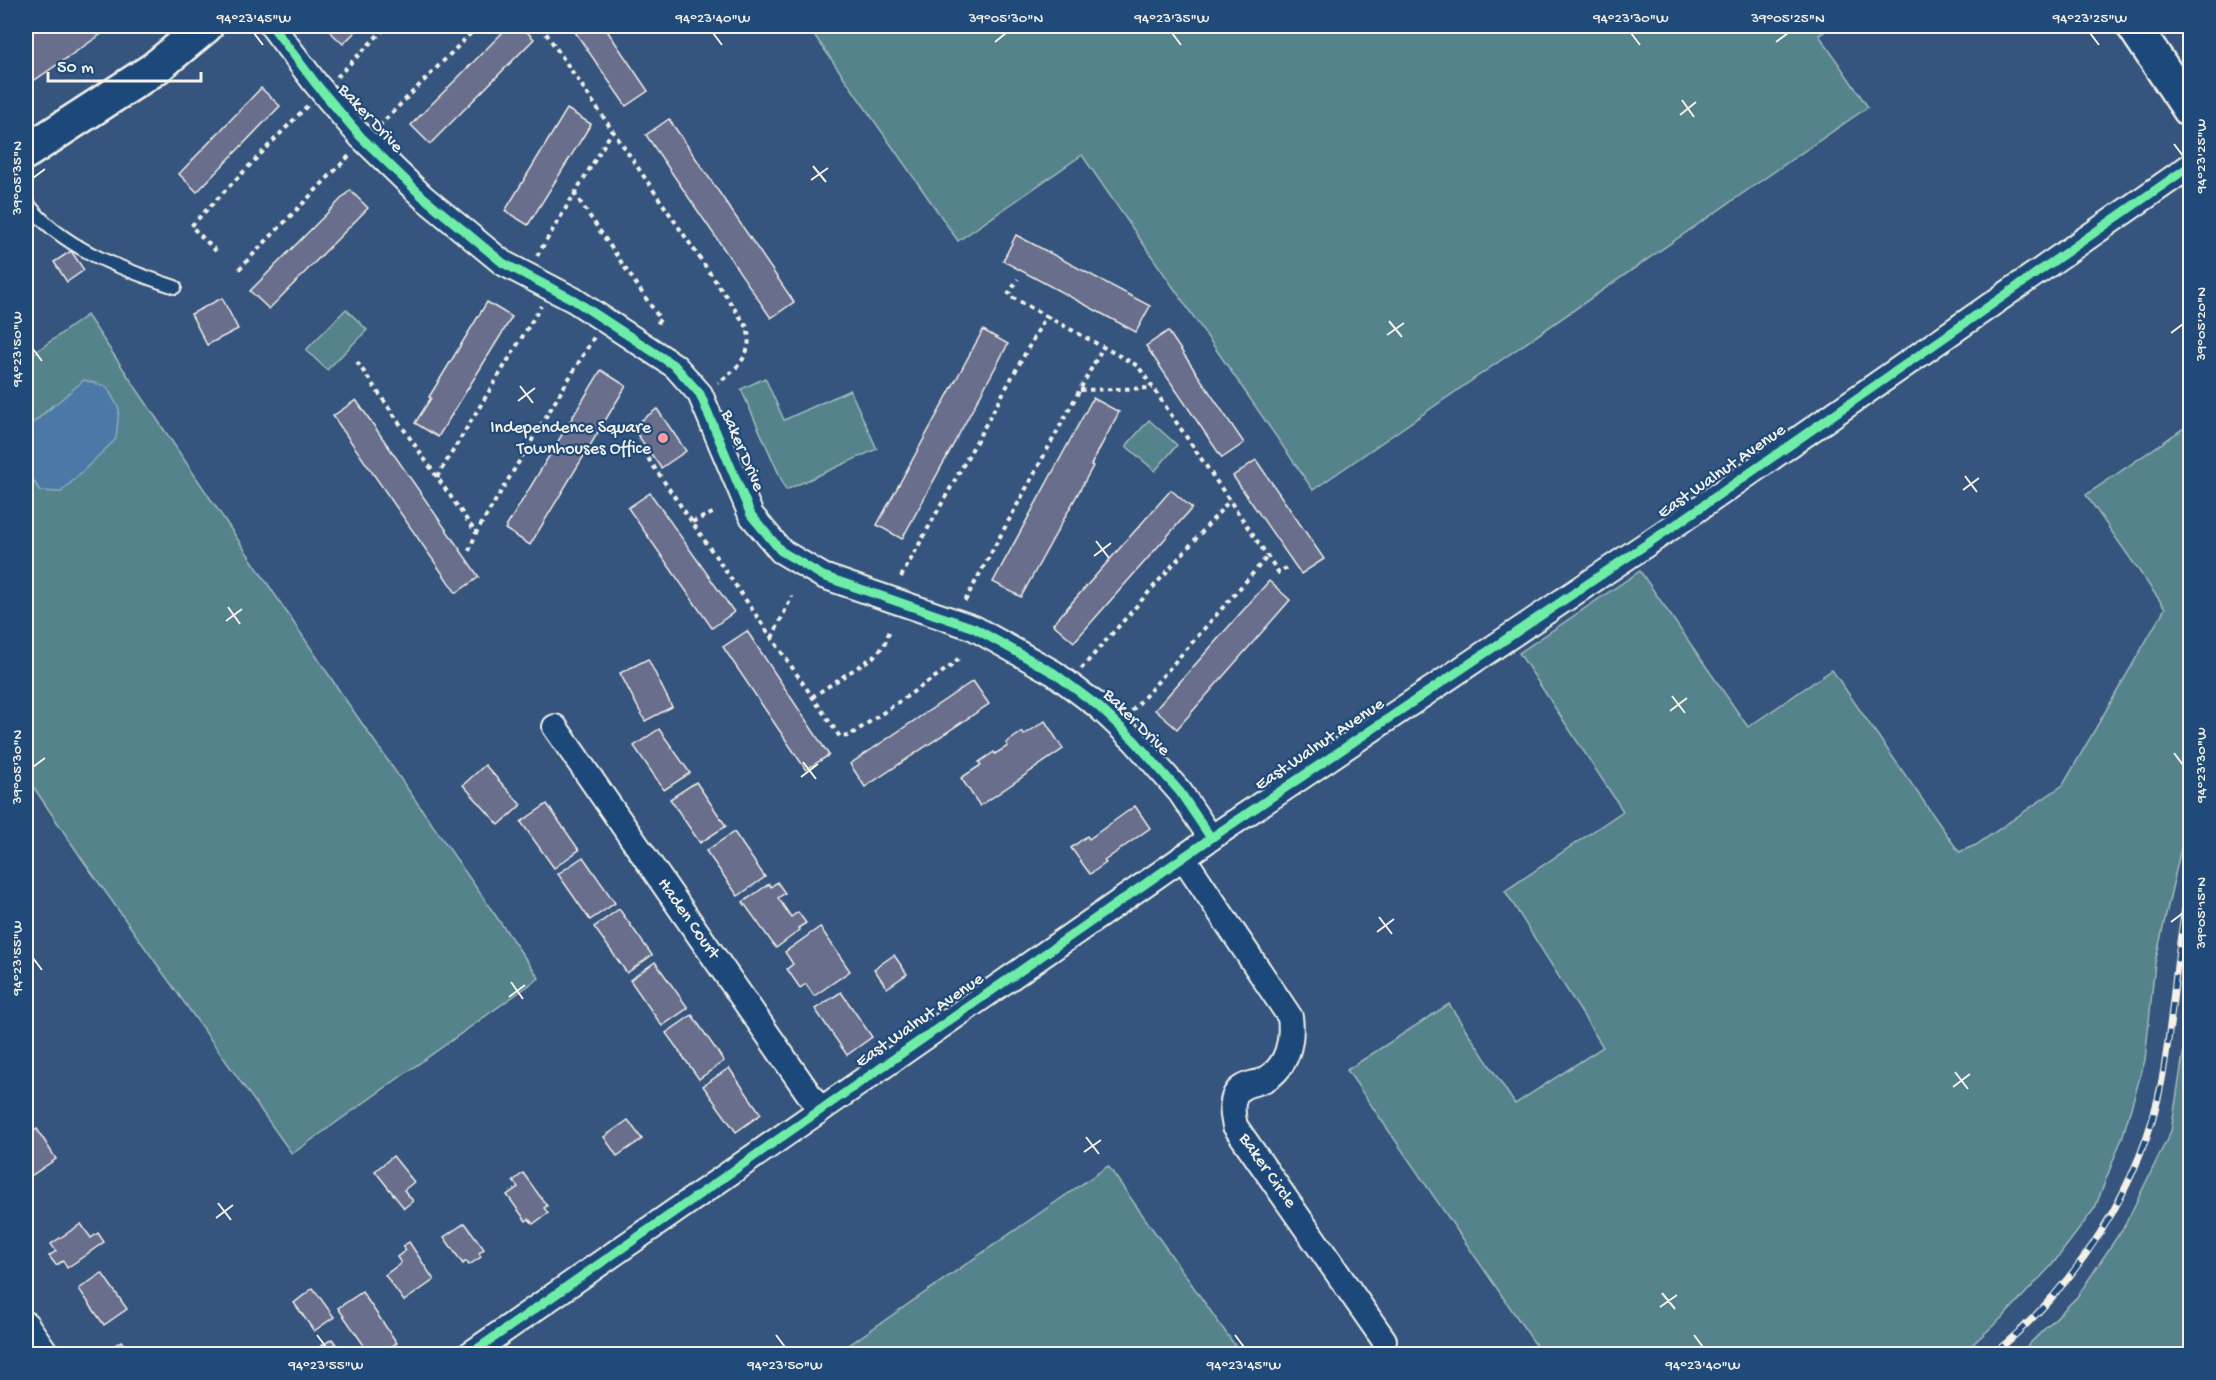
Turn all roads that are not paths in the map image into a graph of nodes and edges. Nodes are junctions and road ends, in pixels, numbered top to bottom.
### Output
1 (206, 26) edge
2 (272, 26) edge
3 (2134, 26) edge
4 (2190, 110) edge
5 (26, 152) edge
6 (2190, 166) edge
7 (26, 201) edge
8 (175, 287) dead end
9 (555, 727) dead end
10 (1211, 838) junction
11 (1183, 857) junction
12 (820, 1110) junction
13 (26, 1324) edge
14 (1384, 1340) dead end
15 (47, 1354) edge
16 (470, 1354) edge

1 - 5 main road
2 - 10 street, Baker Drive
3 - 4 main road
6 - 10 street, East Walnut Avenue
7 - 8 lane
9 - 12 street, Haden Court
10 - 11 street, East Walnut Avenue
11 - 12 street, East Walnut Avenue
11 - 14 street, Baker Circle
12 - 16 street, East Walnut Avenue
13 - 15 street

